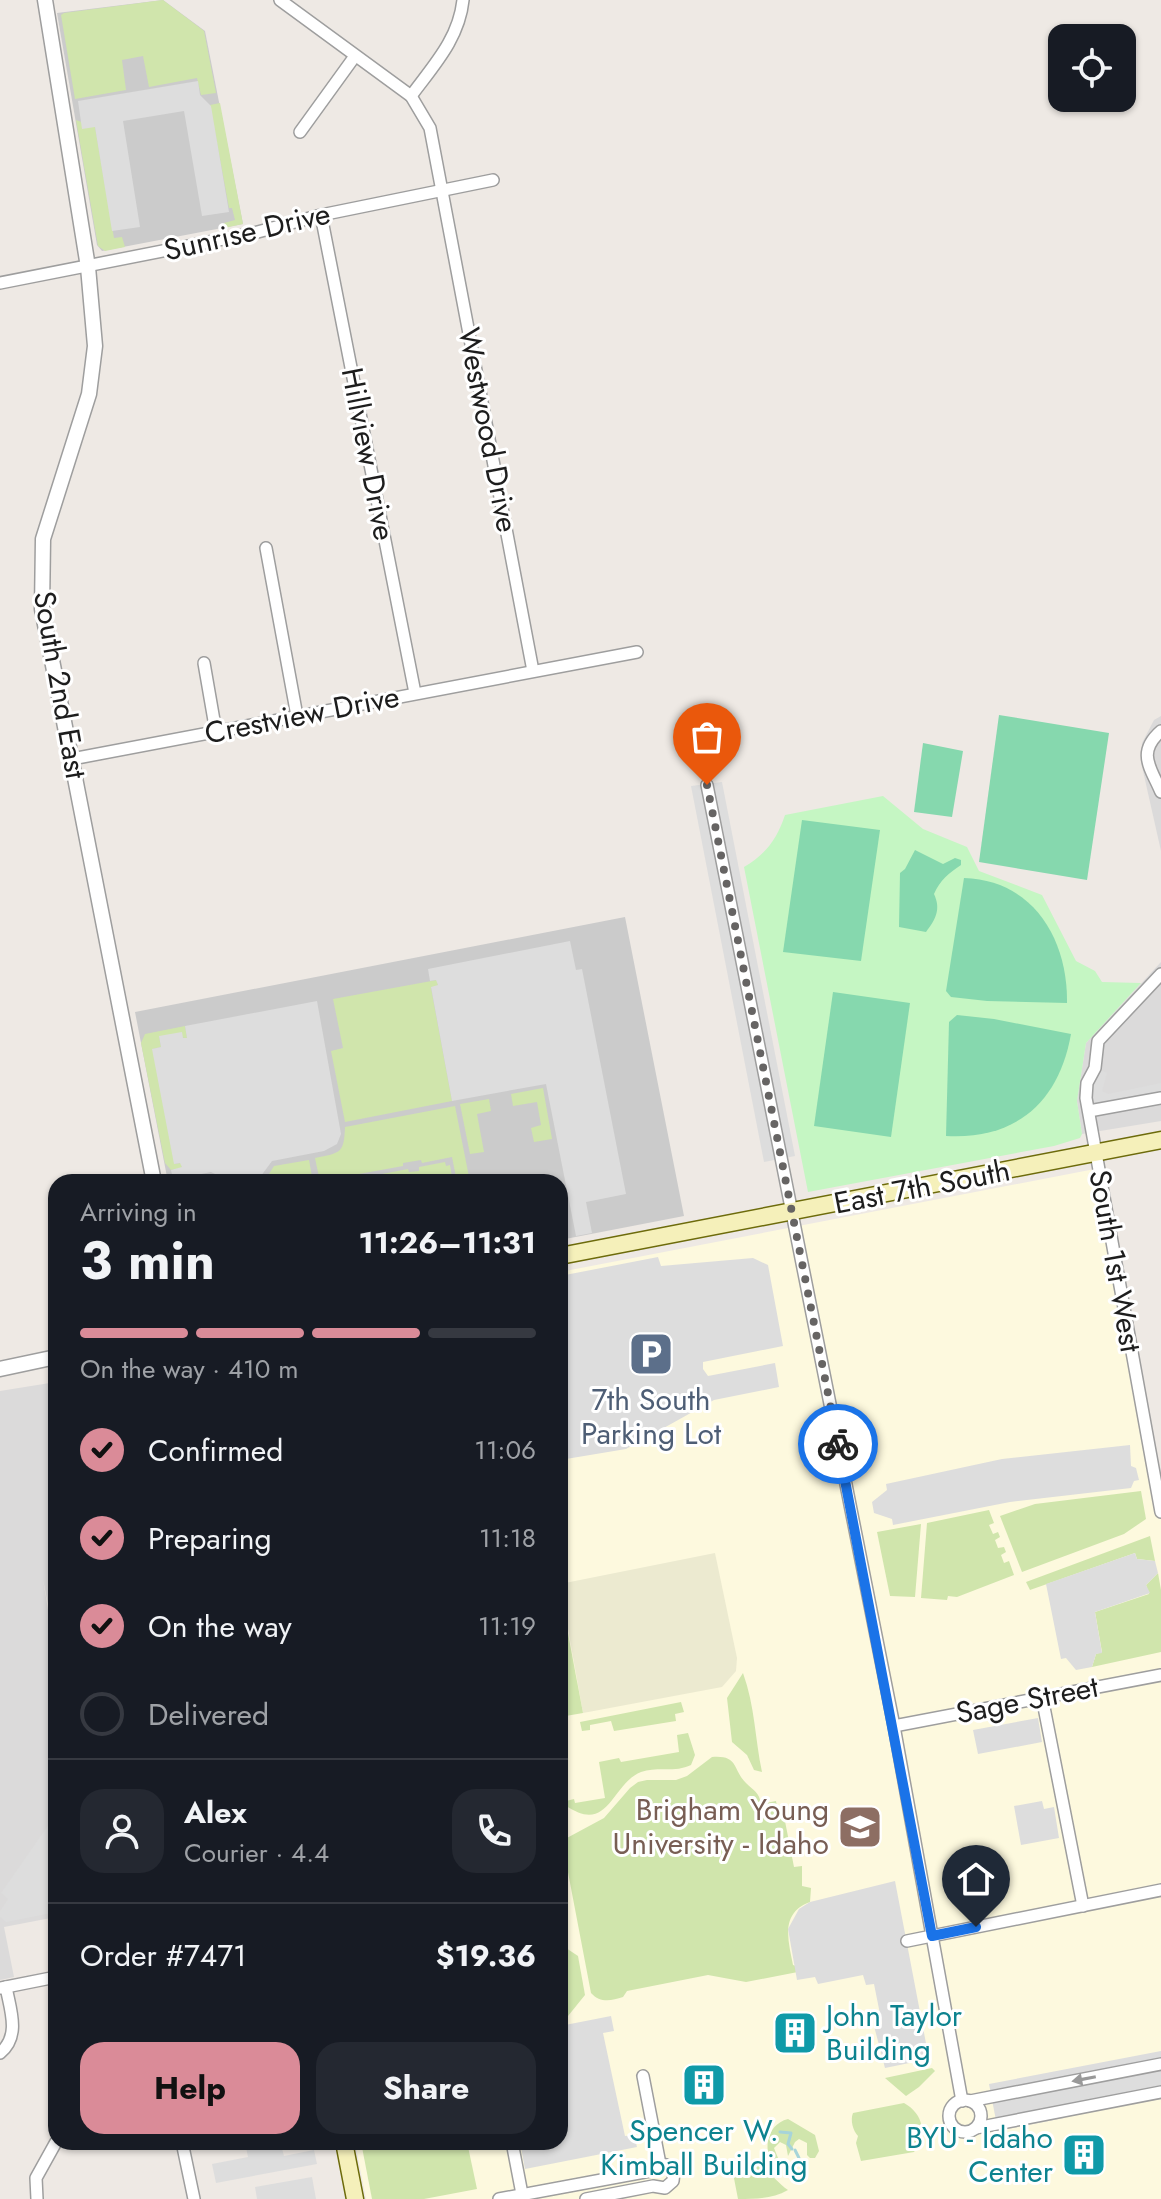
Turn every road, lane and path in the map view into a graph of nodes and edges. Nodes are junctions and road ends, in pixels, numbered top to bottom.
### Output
1 (45, 0) edge
2 (463, 0) edge
3 (285, 1) edge
4 (355, 56) junction
5 (411, 96) junction
6 (300, 132) dead end
7 (493, 180) dead end
8 (444, 189) junction
9 (321, 215) junction
10 (88, 267) junction
11 (0, 283) edge
12 (266, 548) dead end
13 (637, 652) dead end
14 (204, 663) dead end
15 (533, 671) junction
16 (415, 693) junction
17 (297, 716) junction
18 (1161, 731) edge
19 (216, 732) junction
20 (72, 759) junction
21 (707, 785) dead end
22 (1161, 792) edge
23 (1161, 974) edge
24 (1161, 1098) edge
25 (1089, 1111) junction
26 (1161, 1140) edge
27 (1095, 1153) junction
28 (152, 1174) edge
29 (794, 1212) junction
30 (568, 1254) edge
31 (48, 1359) edge
32 (0, 1369) edge
33 (1161, 1512) edge
34 (1161, 1675) edge
35 (1042, 1697) junction
36 (894, 1726) junction
37 (1161, 1890) edge
38 (1083, 1906) junction
39 (932, 1936) junction
40 (907, 1941) dead end
41 (48, 1979) edge
42 (3, 1988) edge
43 (0, 2053) edge
44 (1161, 2064) edge
45 (643, 2076) dead end
46 (1161, 2092) edge
47 (966, 2101) junction
48 (976, 2128) junction
49 (52, 2150) edge
50 (184, 2150) edge
51 (346, 2150) edge
52 (514, 2150) edge
53 (655, 2168) junction
54 (521, 2187) junction
55 (666, 2193) edge
56 (37, 2199) edge
57 (194, 2199) edge
58 (355, 2199) edge
59 (499, 2199) edge
60 (586, 2199) edge

1 - 10 street, South 2nd East
2 - 5 street
3 - 4 street
4 - 5 street
4 - 6 street
5 - 8 street, Westwood Drive
7 - 8 street, Sunrise Drive
8 - 9 street, Sunrise Drive
8 - 15 street, Westwood Drive
9 - 10 street, Sunrise Drive
9 - 16 street, Hillview Drive
10 - 11 street, Sunrise Drive
10 - 20 street, South 2nd East
12 - 17 street
13 - 15 street, Crestview Drive
14 - 19 street
15 - 16 street, Crestview Drive
16 - 17 street, Crestview Drive
17 - 19 street, Crestview Drive
18 - 22 street
19 - 20 street, Crestview Drive
20 - 28 street, South 2nd East
21 - 29 street
23 - 25 street, South 1st West
24 - 25 street
25 - 27 street, South 1st West
26 - 27 main road, East 7th South
27 - 29 main road, East 7th South
27 - 33 street, South 1st West
29 - 30 main road, East 7th South
29 - 36 street
31 - 32 street
34 - 35 street, Sage Street
35 - 36 street, Sage Street
35 - 38 street
36 - 39 street
37 - 38 street
38 - 39 street
39 - 40 street
39 - 47 street
41 - 42 street
42 - 43 street
44 -> 47 street
45 - 53 street
46 - 48 street
47 - 48 street
47 - 48 street
49 - 56 street
50 - 57 street
51 - 58 main road
52 - 54 street
53 - 54 street
53 - 55 street
54 - 59 street
55 - 60 street

